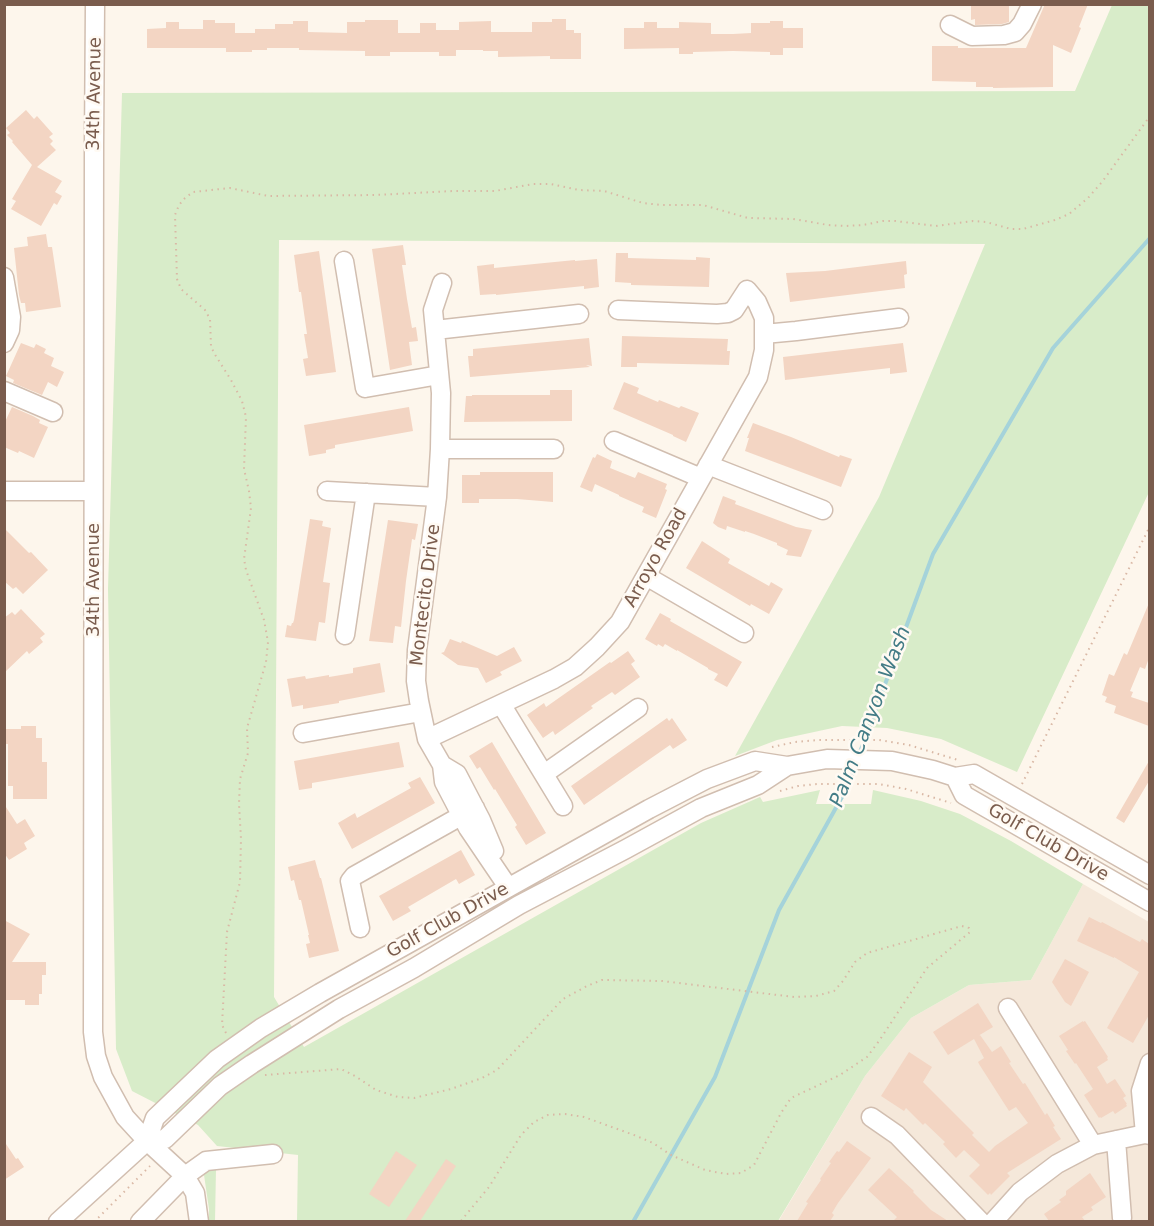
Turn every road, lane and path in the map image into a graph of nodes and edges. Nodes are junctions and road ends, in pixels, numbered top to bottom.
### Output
1 (95, 4) edge
2 (1032, 4) edge
3 (950, 25) dead end
4 (1149, 116) edge
5 (344, 261) dead end
6 (4, 277) edge
7 (442, 283) dead end
8 (618, 310) dead end
9 (579, 314) dead end
10 (899, 318) dead end
11 (435, 330) junction
12 (764, 334) junction
13 (4, 343) edge
14 (439, 375) junction
15 (4, 391) edge
16 (53, 412) dead end
17 (614, 441) dead end
18 (440, 449) junction
19 (554, 449) dead end
20 (705, 471) junction
21 (4, 491) edge
22 (93, 491) junction
23 (327, 491) dead end
24 (366, 493) junction
25 (437, 497) junction
26 (823, 510) dead end
27 (1149, 526) edge
28 (646, 576) junction
29 (744, 633) dead end
30 (345, 635) dead end
31 (501, 704) junction
32 (638, 708) dead end
33 (421, 712) junction
34 (303, 733) dead end
35 (428, 739) junction
36 (840, 739) dead end
37 (879, 740) dead end
38 (787, 766) junction
39 (544, 774) junction
40 (955, 777) junction
41 (1023, 783) dead end
42 (773, 792) dead end
43 (958, 806) dead end
44 (563, 807) dead end
45 (468, 812) junction
46 (1149, 875) edge
47 (508, 887) junction
48 (1149, 902) edge
49 (519, 905) junction
50 (360, 928) dead end
51 (1008, 1008) dead end
52 (227, 1035) dead end
53 (1149, 1063) edge
54 (260, 1072) dead end
55 (871, 1117) dead end
56 (1147, 1134) edge
57 (1116, 1140) junction
58 (147, 1141) junction
59 (1093, 1145) junction
60 (273, 1154) dead end
61 (162, 1155) junction
62 (185, 1176) junction
63 (1122, 1218) dead end
64 (58, 1221) edge
65 (94, 1221) edge
66 (140, 1221) edge
67 (199, 1221) edge
68 (460, 1221) edge
69 (981, 1221) edge
70 (993, 1221) edge

1 - 22 street, 34th Avenue
2 - 3 street
4 - 52 path
5 - 14 street
6 - 13 street
7 - 11 street, Montecito Drive
8 - 12 street, Arroyo Road
9 - 11 street
10 - 12 street
11 - 14 street, Montecito Drive
12 - 20 street, Arroyo Road
14 - 18 street, Montecito Drive
15 - 16 street
17 - 20 street
18 - 19 street
18 - 25 street, Montecito Drive
20 - 26 street
20 - 28 street, Arroyo Road
21 - 22 street
22 - 58 street, 34th Avenue
23 - 24 street
24 - 25 street
24 - 30 street
25 - 33 street, Montecito Drive
27 - 41 path
28 - 29 street
28 - 31 street, Arroyo Road
31 - 35 street, Arroyo Road
31 - 39 street
32 - 39 street
33 - 34 street
33 - 35 street, Montecito Drive
35 - 45 street, Montecito Drive
36 - 37 path
38 - 40 street, Golf Club Drive
38 - 47 street, Golf Club Drive
38 - 49 street, Golf Club Drive
39 - 44 street
40 - 46 street, Golf Club Drive
40 - 48 street, Golf Club Drive
42 - 43 path
45 - 47 street, Montecito Drive
45 - 50 street
47 - 49 street, Montecito Drive
47 - 58 street, Golf Club Drive
49 - 58 street, Golf Club Drive
51 - 59 street
53 - 56 street
54 - 68 path
55 - 69 street
56 - 57 street
57 - 59 street
57 - 63 street
58 - 61 street, 34th Avenue
58 - 64 street, Golf Club Drive
59 - 70 street
60 - 62 street
61 - 62 street, 34th Avenue
61 - 65 path
62 - 66 street
62 - 67 street

